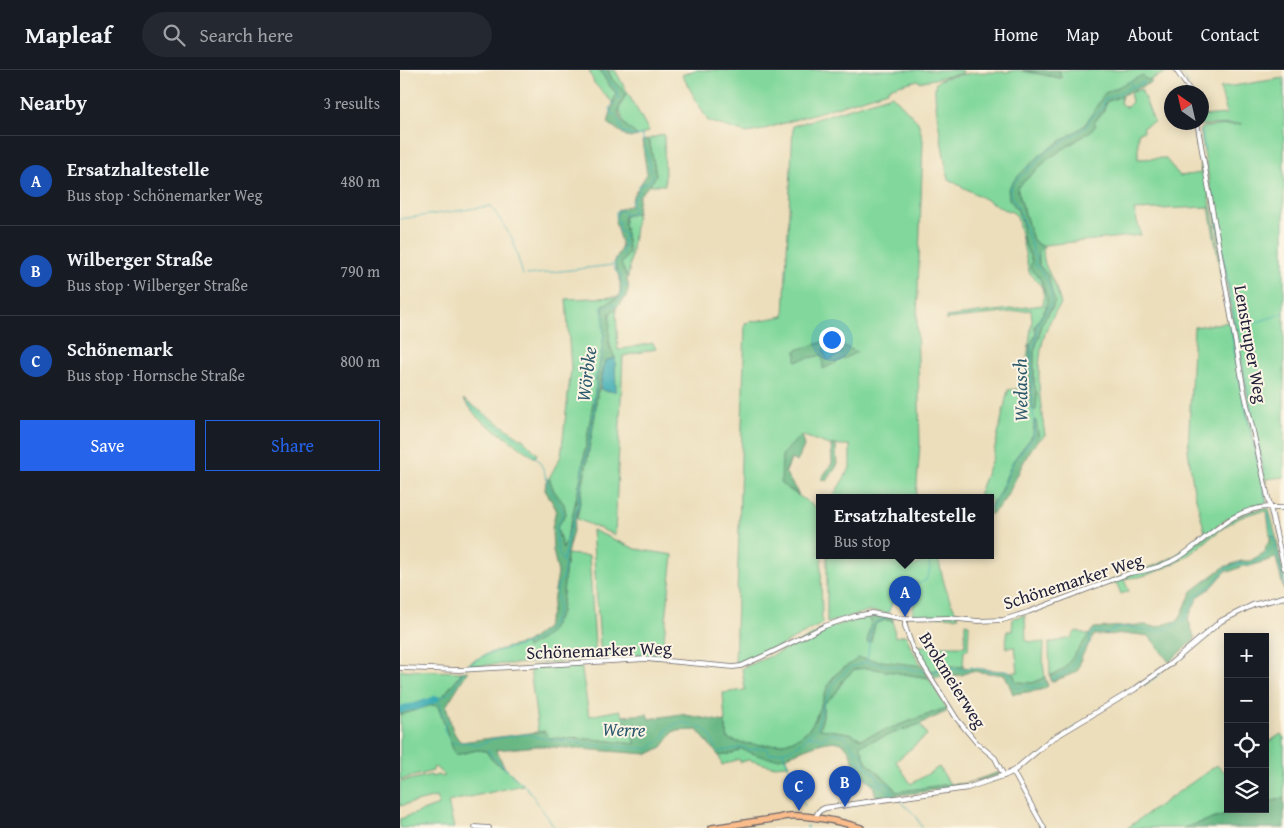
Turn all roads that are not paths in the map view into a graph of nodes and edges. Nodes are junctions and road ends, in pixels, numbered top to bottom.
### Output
1 (1176, 70) edge
2 (1186, 85) edge
3 (1198, 130) edge
4 (1270, 508) junction
5 (1284, 508) edge
6 (1284, 568) edge
7 (1284, 597) edge
8 (905, 619) junction
9 (400, 668) edge
10 (1013, 772) junction
11 (1004, 776) junction
12 (815, 818) junction
13 (474, 828) edge
14 (489, 828) edge
15 (712, 828) edge
16 (861, 828) edge
17 (1044, 828) edge

1 - 2 street
3 - 4 street, Lenstruper Weg
4 - 5 street, Schönemarker Weg
4 - 6 street, Lenstruper Weg
4 - 8 street, Schönemarker Weg
7 - 10 street
8 - 9 street, Schönemarker Weg
8 - 11 street, Brokmeierweg
10 - 11 street
10 - 17 street
11 - 12 street
12 - 15 main road
12 - 16 main road
13 - 14 street

